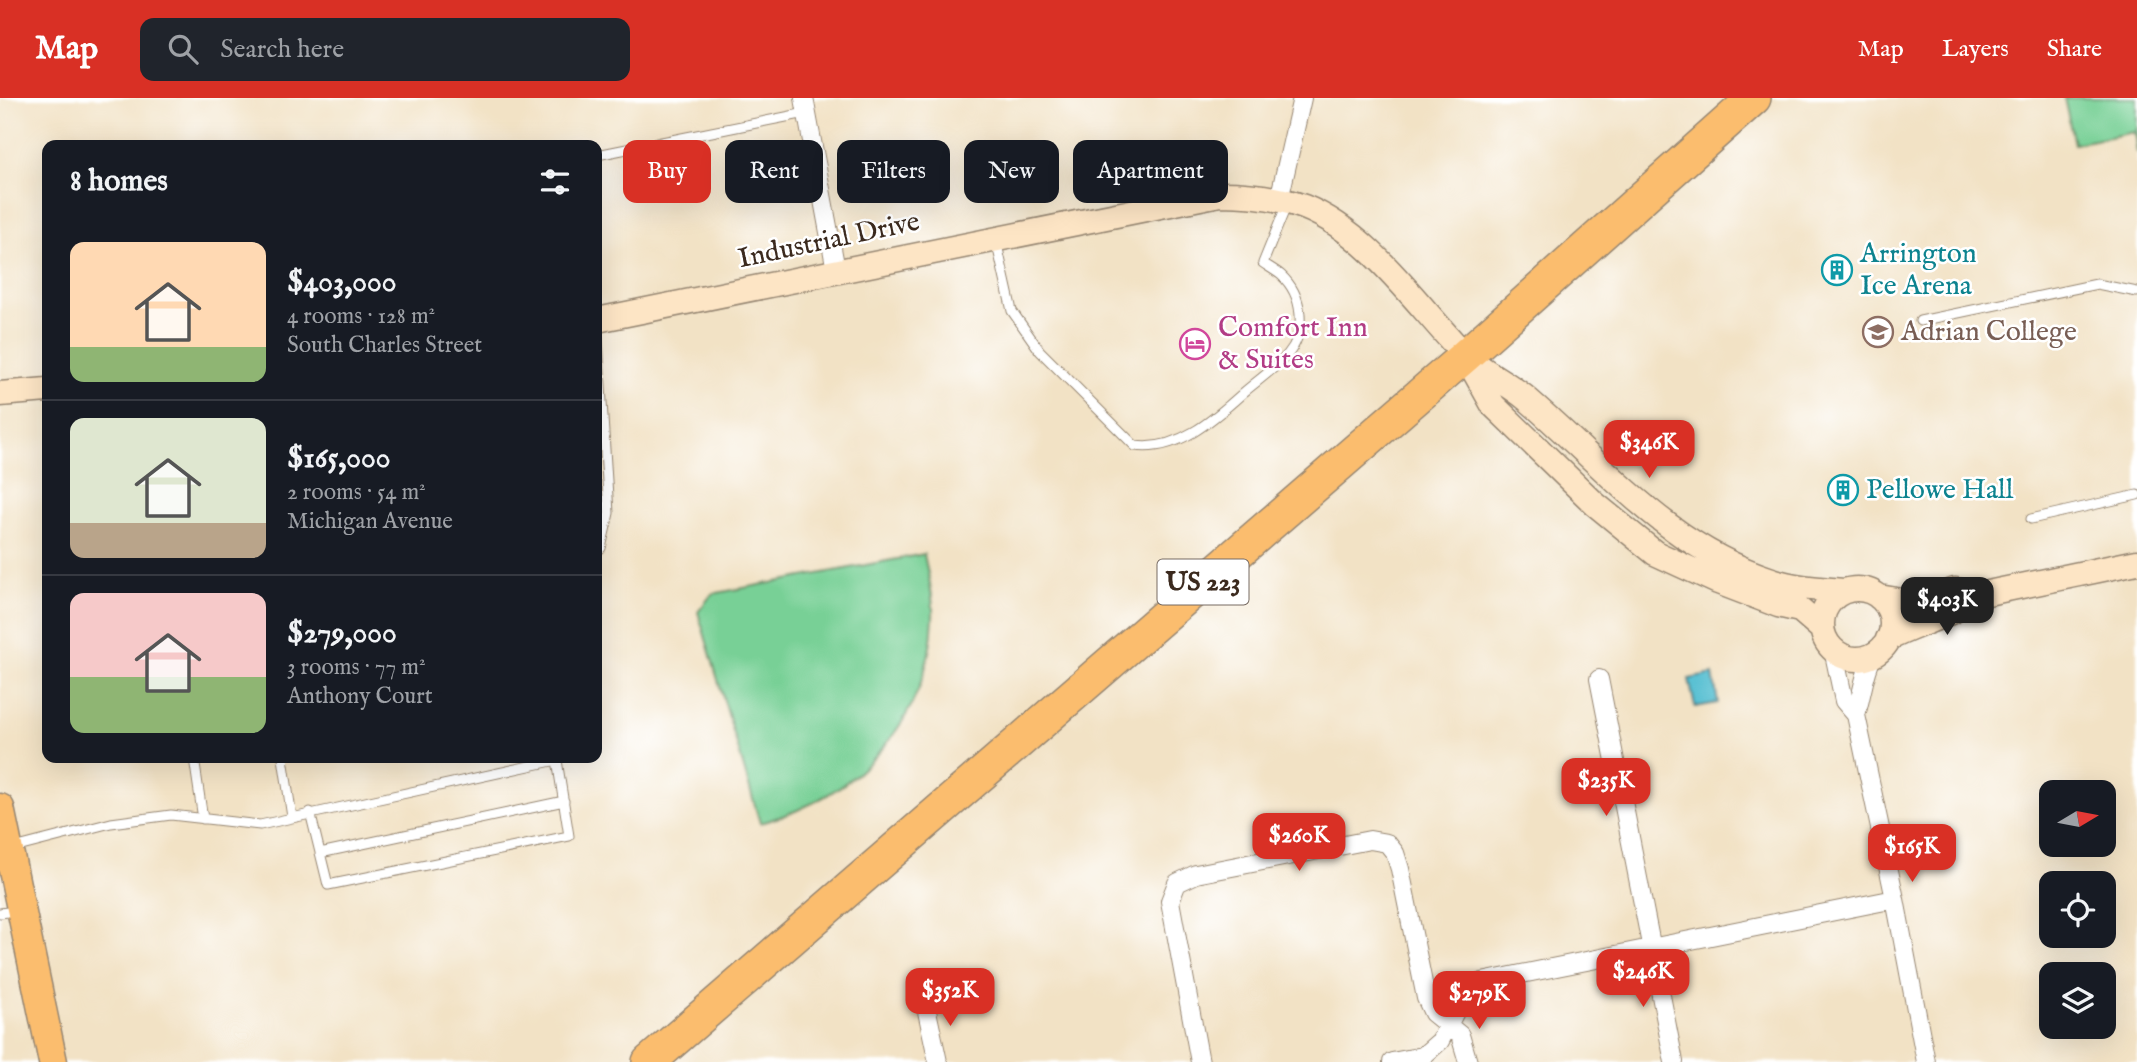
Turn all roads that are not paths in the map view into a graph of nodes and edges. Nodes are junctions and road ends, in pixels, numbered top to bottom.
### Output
1 (1302, 98) edge
2 (1754, 98) edge
3 (805, 106) edge
4 (602, 154) edge
5 (1283, 201) junction
6 (996, 238) junction
7 (836, 270) junction
8 (2137, 292) edge
9 (602, 320) edge
10 (1920, 321) dead end
11 (1466, 355) junction
12 (42, 390) edge
13 (0, 394) edge
14 (602, 401) edge
15 (2137, 495) edge
16 (2031, 519) dead end
17 (602, 544) edge
18 (2137, 562) edge
19 (1845, 591) junction
20 (1978, 595) junction
21 (1879, 597) junction
22 (1827, 639) junction
23 (1880, 647) junction
24 (1599, 679) dead end
25 (1856, 715) junction
26 (195, 763) edge
27 (284, 763) edge
28 (543, 763) edge
29 (558, 763) edge
30 (564, 801) junction
31 (0, 808) edge
32 (310, 812) junction
33 (292, 817) junction
34 (203, 819) junction
35 (9, 849) junction
36 (320, 853) junction
37 (1895, 899) junction
38 (11, 912) edge
39 (1651, 948) junction
40 (925, 1002) dead end
41 (1449, 1026) junction
42 (53, 1062) edge
43 (649, 1062) edge
44 (937, 1062) edge
45 (1200, 1062) edge
46 (1392, 1062) edge
47 (1468, 1062) edge
48 (1674, 1062) edge
49 (1926, 1062) edge

1 - 5 street
2 - 11 highway, US 223
3 - 4 lane
3 - 7 street
5 - 6 street, Industrial Drive
5 - 6 lane
5 - 11 street, Industrial Drive
6 - 7 street, Industrial Drive
7 - 9 street, Industrial Drive
8 - 10 lane
11 - 19 street
11 - 22 street
11 - 43 highway, US 223
12 - 13 street
14 - 17 lane
15 - 16 lane
18 - 20 street
19 - 21 street
19 - 22 street
20 - 21 street
20 - 23 street
21 - 23 street
22 - 23 street
22 - 25 street
23 - 25 street
24 - 39 street
25 - 37 street
26 - 34 lane
27 - 33 lane
28 - 32 lane
29 - 30 lane
30 - 36 lane
30 - 36 lane
31 - 35 main road
32 - 33 lane
32 - 36 lane
33 - 34 lane
34 - 35 lane
35 - 38 main road
37 - 39 street
37 - 49 street
38 - 42 main road
39 - 41 street
39 - 48 street
40 - 44 street
41 - 45 street
41 - 46 street
41 - 47 street

